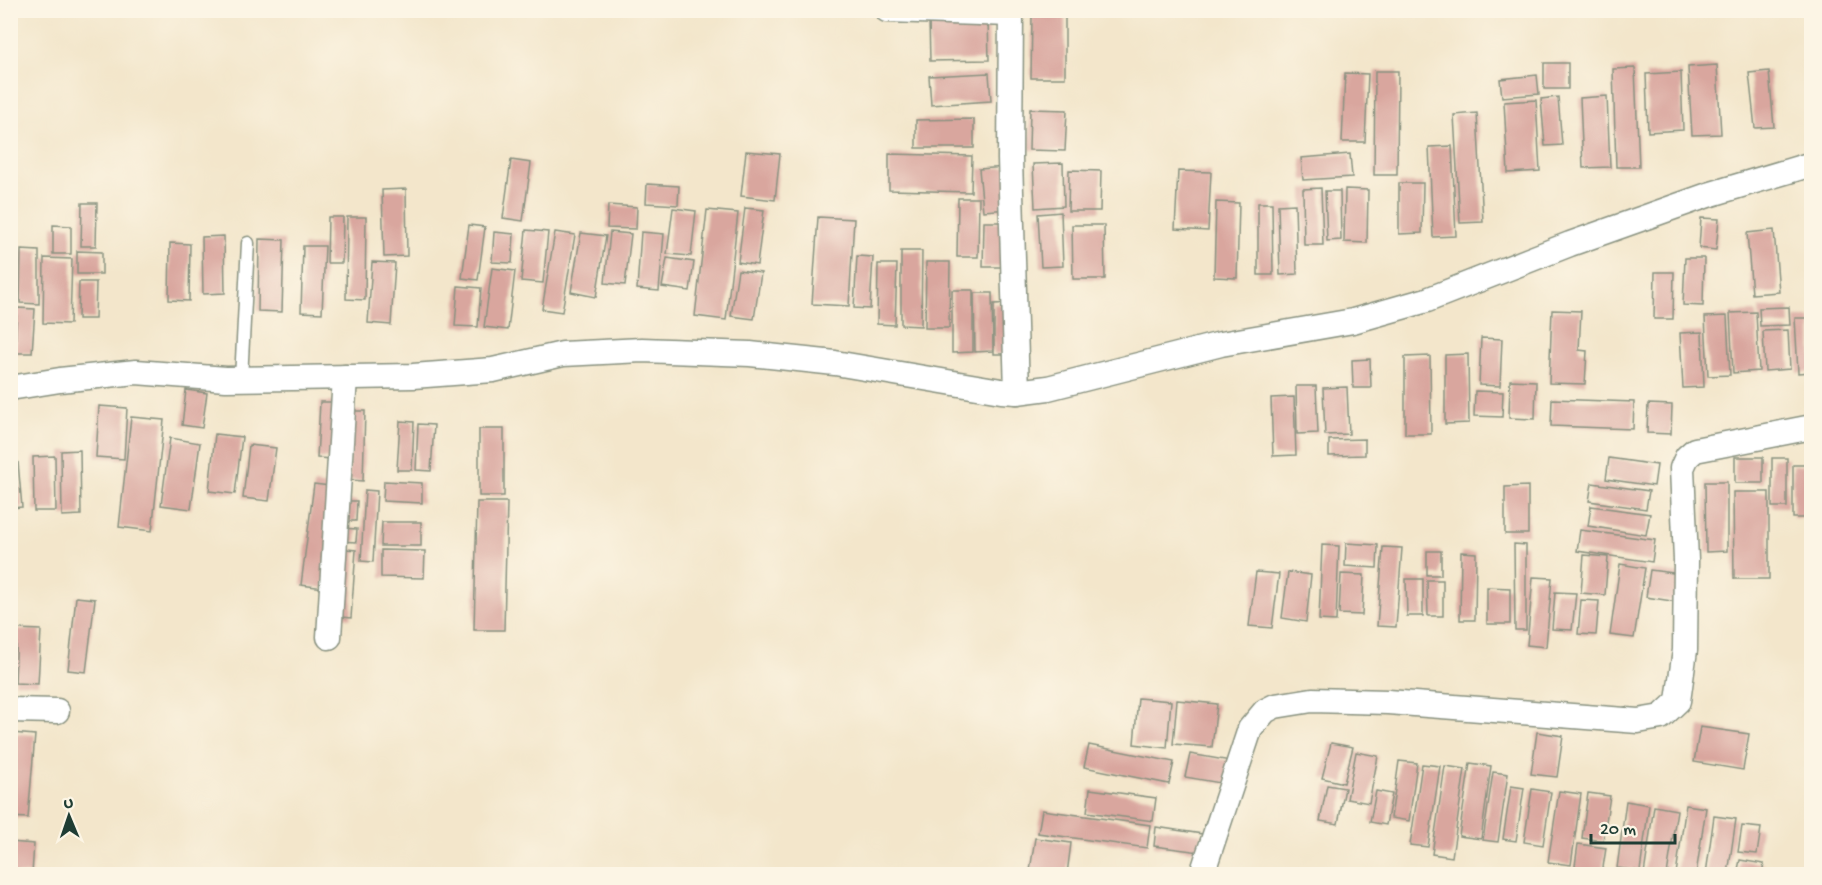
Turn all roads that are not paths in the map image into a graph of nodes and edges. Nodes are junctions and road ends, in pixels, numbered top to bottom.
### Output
1 (887, 10) edge
2 (1011, 12) edge
3 (1812, 164) edge
4 (248, 243) dead end
5 (345, 377) junction
6 (241, 379) junction
7 (10, 388) edge
8 (1017, 392) junction
9 (1812, 427) edge
10 (329, 637) dead end
11 (10, 710) edge
12 (57, 711) dead end
13 (1202, 874) edge

1 - 2 street
2 - 8 street
3 - 8 street
4 - 6 lane
5 - 6 street
5 - 8 street
5 - 10 street
6 - 7 street
9 - 13 street
11 - 12 street

